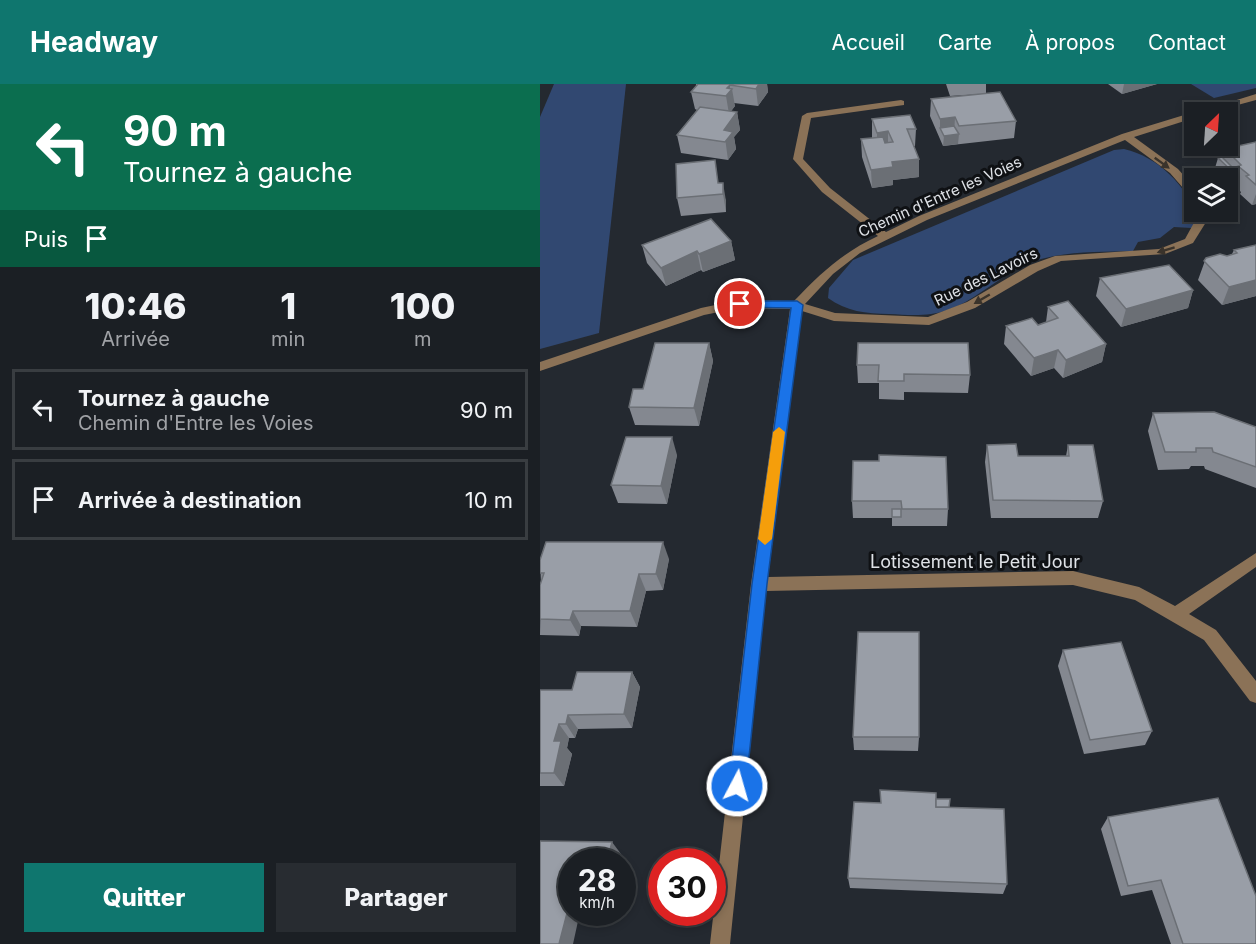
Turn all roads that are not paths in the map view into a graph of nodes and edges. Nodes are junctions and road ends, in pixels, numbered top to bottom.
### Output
1 (1255, 97) edge
2 (1238, 102) edge
3 (901, 104) dead end
4 (1184, 118) edge
5 (1126, 136) junction
6 (1184, 182) edge
7 (1200, 222) edge
8 (886, 237) junction
9 (797, 305) junction
10 (540, 367) edge
11 (1256, 559) edge
12 (759, 584) junction
13 (1175, 615) junction
14 (1256, 695) edge
15 (720, 944) edge

1 - 2 street
3 - 8 street
4 - 5 street, Chemin d'Entre les Voies
5 -> 6 street
5 - 8 street, Chemin d'Entre les Voies
7 -> 9 street, Rue des Lavoirs
8 - 9 street, Chemin d'Entre les Voies
9 - 10 street
9 - 12 street
11 - 13 street
12 - 13 street, Lotissement le Petit Jour
12 - 15 street
13 - 14 street, Lotissement le Petit Jour

